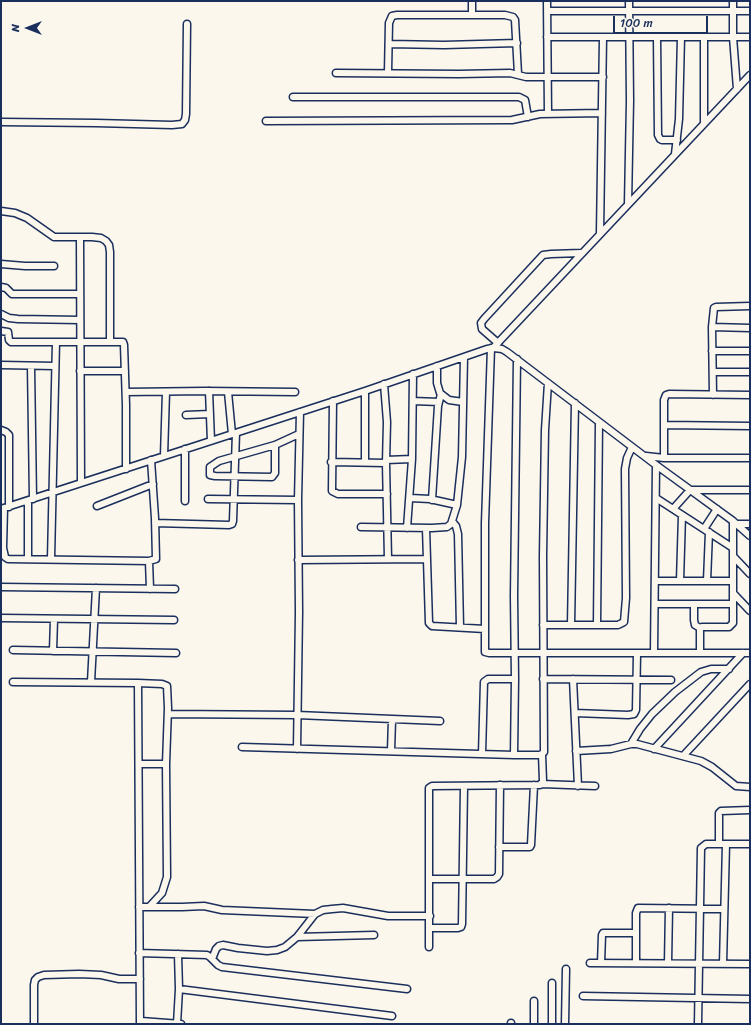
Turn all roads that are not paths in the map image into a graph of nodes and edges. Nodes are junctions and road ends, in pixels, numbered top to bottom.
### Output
1 (472, 1) edge
2 (546, 1) edge
3 (630, 1) edge
4 (733, 1) edge
5 (547, 11) junction
6 (630, 11) junction
7 (733, 11) junction
8 (750, 11) edge
9 (472, 15) junction
10 (187, 24) dead end
11 (547, 37) junction
12 (603, 37) junction
13 (630, 37) junction
14 (657, 37) junction
15 (733, 37) junction
16 (750, 37) edge
17 (680, 38) junction
18 (704, 38) junction
19 (517, 43) junction
20 (388, 44) junction
21 (388, 72) junction
22 (336, 73) dead end
23 (518, 74) junction
24 (750, 75) edge
25 (548, 77) junction
26 (603, 77) junction
27 (737, 89) junction
28 (293, 98) dead end
29 (602, 113) junction
30 (548, 114) junction
31 (528, 116) junction
32 (266, 121) dead end
33 (1, 122) edge
34 (704, 123) junction
35 (677, 140) junction
36 (675, 154) junction
37 (628, 204) junction
38 (1, 210) edge
39 (600, 233) junction
40 (80, 238) junction
41 (581, 253) junction
42 (1, 264) edge
43 (54, 266) dead end
44 (1, 286) edge
45 (80, 294) junction
46 (750, 306) edge
47 (1, 314) edge
48 (80, 320) junction
49 (712, 327) junction
50 (750, 328) edge
51 (1, 331) edge
52 (110, 341) junction
53 (56, 342) junction
54 (80, 342) junction
55 (494, 347) junction
56 (712, 351) junction
57 (750, 351) edge
58 (464, 357) junction
59 (517, 359) junction
60 (1, 365) edge
61 (31, 366) junction
62 (55, 366) junction
63 (437, 366) junction
64 (80, 371) junction
65 (125, 371) junction
66 (713, 372) junction
67 (750, 372) edge
68 (413, 374) junction
69 (548, 383) junction
70 (384, 384) junction
71 (209, 391) junction
72 (365, 391) junction
73 (126, 392) junction
74 (166, 392) junction
75 (228, 392) junction
76 (295, 392) dead end
77 (441, 394) junction
78 (713, 394) junction
79 (750, 395) edge
80 (333, 401) junction
81 (414, 401) junction
82 (439, 402) junction
83 (463, 402) junction
84 (575, 403) junction
85 (300, 412) junction
86 (210, 414) junction
87 (186, 415) dead end
88 (599, 422) junction
89 (664, 425) junction
90 (750, 426) edge
91 (1, 430) edge
92 (234, 433) junction
93 (299, 434) junction
94 (211, 441) junction
95 (275, 445) junction
96 (632, 447) junction
97 (185, 449) junction
98 (164, 456) junction
99 (235, 456) junction
100 (645, 456) junction
101 (664, 458) junction
102 (750, 458) edge
103 (412, 459) junction
104 (151, 460) junction
105 (386, 461) junction
106 (331, 462) junction
107 (365, 462) junction
108 (656, 465) junction
109 (126, 468) junction
110 (234, 477) junction
111 (81, 483) junction
112 (153, 484) junction
113 (690, 490) junction
114 (750, 490) edge
115 (53, 492) junction
116 (387, 494) junction
117 (410, 498) junction
118 (656, 498) junction
119 (208, 499) dead end
120 (234, 499) junction
121 (30, 500) junction
122 (298, 500) junction
123 (432, 500) junction
124 (185, 501) dead end
125 (457, 505) junction
126 (96, 506) dead end
127 (4, 508) edge
128 (673, 509) junction
129 (717, 509) junction
130 (682, 515) junction
131 (452, 521) junction
132 (735, 522) junction
133 (156, 523) junction
134 (750, 524) edge
135 (361, 527) dead end
136 (388, 527) junction
137 (407, 528) junction
138 (426, 528) junction
139 (706, 531) junction
140 (750, 536) edge
141 (733, 548) junction
142 (733, 556) junction
143 (28, 559) junction
144 (51, 559) junction
145 (150, 560) junction
146 (298, 560) junction
147 (388, 560) junction
148 (427, 560) junction
149 (750, 574) edge
150 (655, 581) junction
151 (680, 581) junction
152 (707, 581) junction
153 (733, 581) junction
154 (1, 587) edge
155 (96, 588) junction
156 (150, 589) junction
157 (175, 589) dead end
158 (733, 593) junction
159 (655, 604) junction
160 (694, 604) junction
161 (733, 604) junction
162 (750, 611) edge
163 (1, 618) edge
164 (94, 618) junction
165 (54, 619) junction
166 (174, 620) dead end
167 (543, 625) junction
168 (571, 625) junction
169 (597, 625) junction
170 (460, 627) junction
171 (700, 628) junction
172 (484, 629) junction
173 (13, 650) dead end
174 (53, 651) junction
175 (92, 652) junction
176 (176, 653) dead end
177 (514, 653) junction
178 (543, 653) junction
179 (654, 653) junction
180 (700, 653) junction
181 (743, 653) junction
182 (750, 653) edge
183 (637, 654) junction
184 (729, 669) junction
185 (515, 679) junction
186 (543, 679) junction
187 (573, 679) junction
188 (636, 680) junction
189 (671, 680) dead end
190 (13, 682) dead end
191 (90, 682) junction
192 (138, 683) junction
193 (750, 684) edge
194 (574, 713) junction
195 (168, 714) junction
196 (297, 715) junction
197 (392, 720) junction
198 (440, 721) dead end
199 (631, 744) junction
200 (242, 747) dead end
201 (297, 749) junction
202 (654, 749) junction
203 (576, 750) junction
204 (390, 751) junction
205 (482, 754) junction
206 (542, 754) junction
207 (514, 755) junction
208 (683, 756) junction
209 (139, 764) junction
210 (166, 764) junction
211 (542, 784) junction
212 (500, 785) junction
213 (534, 785) junction
214 (464, 786) junction
215 (578, 786) junction
216 (595, 786) dead end
217 (750, 787) edge
218 (750, 810) edge
219 (719, 844) junction
220 (726, 844) junction
221 (750, 844) edge
222 (499, 848) junction
223 (430, 879) junction
224 (463, 879) junction
225 (139, 906) junction
226 (150, 906) junction
227 (669, 908) junction
228 (699, 909) junction
229 (724, 909) junction
230 (315, 914) junction
231 (430, 916) junction
232 (430, 928) junction
233 (636, 933) junction
234 (374, 936) dead end
235 (297, 937) junction
236 (429, 947) dead end
237 (139, 953) junction
238 (178, 954) junction
239 (212, 959) junction
240 (590, 962) dead end
241 (601, 963) junction
242 (636, 963) junction
243 (668, 963) junction
244 (698, 964) junction
245 (723, 964) junction
246 (750, 964) edge
247 (566, 969) dead end
248 (140, 978) junction
249 (552, 983) dead end
250 (179, 989) junction
251 (407, 989) dead end
252 (583, 996) dead end
253 (698, 998) junction
254 (750, 999) edge
255 (534, 1001) dead end
256 (392, 1016) dead end
257 (141, 1023) edge
258 (34, 1024) edge
259 (177, 1024) edge
260 (181, 1024) edge
261 (534, 1024) edge
262 (552, 1024) edge
263 (565, 1024) edge
264 (698, 1024) edge

1 - 9 street
2 - 5 street
3 - 6 street
4 - 7 street
5 - 6 street
5 - 11 street
6 - 7 street
6 - 13 street
7 - 8 street
7 - 15 street
9 - 19 street
9 - 20 street
10 - 33 street
11 - 12 street
11 - 25 street
12 - 13 street
12 - 26 street
13 - 14 street
13 - 37 street
14 - 17 street
14 - 35 street
15 - 16 street
15 - 18 street
15 - 27 street
17 - 18 street
17 - 35 street
18 - 34 street
19 - 20 street
19 - 23 street
20 - 21 street
21 - 22 street
21 - 23 street
23 - 25 street
24 - 27 street
25 - 26 street
25 - 30 street
26 - 29 street
27 - 34 street
28 - 31 street
29 - 30 street
29 - 39 street
30 - 31 street
31 - 32 street
34 - 36 street
35 - 36 street
36 - 37 street
37 - 39 street
38 - 40 street
39 - 41 street
40 - 45 street
40 - 52 street
41 - 55 street
41 - 55 street
42 - 43 street
44 - 45 street
45 - 48 street
46 - 49 street
47 - 48 street
48 - 54 street
49 - 50 street
49 - 56 street
51 - 53 street
52 - 54 street
52 - 65 street
53 - 54 street
53 - 62 street
54 - 64 street
55 - 58 street
55 - 59 street
55 - 172 street
56 - 57 street
56 - 66 street
58 - 63 street
58 - 83 street
59 - 69 street
59 - 177 street
60 - 61 street
61 - 62 street
61 - 121 street
62 - 115 street
63 - 68 street
63 - 77 street
64 - 65 street
64 - 111 street
65 - 73 street
66 - 67 street
66 - 78 street
68 - 70 street
68 - 81 street
69 - 84 street
69 - 167 street
70 - 72 street
70 - 105 street
71 - 74 street
71 - 75 street
71 - 86 street
72 - 80 street
72 - 107 street
73 - 74 street
73 - 109 street
74 - 98 street
75 - 76 street
75 - 92 street
77 - 82 street
77 - 83 street
78 - 79 street
78 - 89 street
80 - 85 street
80 - 106 street
81 - 82 street
81 - 103 street
82 - 123 street
83 - 125 street
84 - 88 street
84 - 168 street
85 - 92 street
85 - 93 street
86 - 87 street
86 - 94 street
88 - 96 street
88 - 169 street
89 - 90 street
89 - 101 street
91 - 127 street
92 - 94 street
92 - 99 street
93 - 95 street
93 - 122 street
94 - 97 street
95 - 99 street
95 - 110 street
96 - 100 street
96 - 169 street
97 - 98 street
97 - 124 street
98 - 104 street
99 - 110 street
99 - 110 street
100 - 101 street
100 - 108 street
101 - 102 street
103 - 105 street
103 - 117 street
104 - 109 street
104 - 112 street
105 - 107 street
105 - 116 street
106 - 107 street
106 - 116 street
108 - 113 street
108 - 118 street
109 - 111 street
110 - 120 street
111 - 115 street
112 - 126 street
112 - 133 street
113 - 114 street
113 - 128 street
113 - 129 street
115 - 121 street
115 - 144 street
116 - 136 street
117 - 123 street
117 - 137 street
118 - 128 street
118 - 150 street
119 - 120 street
120 - 122 street
120 - 133 street
121 - 127 street
121 - 143 street
122 - 146 street
123 - 125 street
125 - 131 street
127 - 143 street
128 - 130 street
129 - 132 street
129 - 139 street
130 - 139 street
130 - 151 street
131 - 138 street
131 - 170 street
132 - 134 street
132 - 140 street
132 - 141 street
133 - 145 street
135 - 136 street
136 - 137 street
136 - 147 street
137 - 138 street
138 - 148 street
139 - 141 street
139 - 152 street
141 - 142 street
142 - 149 street
142 - 153 street
143 - 144 street
144 - 145 street
145 - 156 street
146 - 147 street
146 - 196 street
147 - 148 street
148 - 170 street
150 - 151 street
150 - 159 street
151 - 152 street
152 - 153 street
153 - 158 street
154 - 155 street
155 - 156 street
155 - 164 street
156 - 157 street
158 - 161 street
158 - 162 street
159 - 160 street
159 - 179 street
160 - 161 street
160 - 171 street
161 - 171 street
163 - 165 street
164 - 165 street
164 - 166 street
164 - 175 street
165 - 174 street
167 - 168 street
167 - 178 street
168 - 169 street
170 - 172 street
171 - 180 street
172 - 177 street
173 - 174 street
174 - 175 street
175 - 176 street
175 - 191 street
177 - 178 street
177 - 185 street
178 - 183 street
178 - 186 street
179 - 180 street
179 - 183 street
180 - 181 street
181 - 182 street
181 - 184 street
183 - 188 street
184 - 199 street
184 - 202 street
185 - 205 street
185 - 207 street
186 - 187 street
186 - 206 street
187 - 188 street
187 - 194 street
188 - 189 street
188 - 194 street
190 - 191 street
191 - 192 street
192 - 195 street
192 - 209 street
193 - 208 street
194 - 203 street
195 - 196 street
195 - 210 street
196 - 197 street
196 - 201 street
197 - 198 street
197 - 204 street
199 - 202 street
199 - 203 street
200 - 201 street
201 - 204 street
202 - 208 street
203 - 215 street
204 - 205 street
205 - 207 street
206 - 207 street
206 - 211 street
208 - 217 street
209 - 210 street
209 - 225 street
210 - 226 street
211 - 213 street
211 - 215 street
212 - 213 street
212 - 214 street
212 - 222 street
213 - 222 street
214 - 223 street
214 - 224 street
215 - 216 street
218 - 219 street
219 - 220 street
219 - 228 street
220 - 221 street
220 - 229 street
222 - 224 street
223 - 224 street
223 - 231 street
224 - 232 street
225 - 226 street
225 - 237 street
226 - 230 street
227 - 228 street
227 - 233 street
227 - 243 street
228 - 229 street
228 - 244 street
229 - 245 street
230 - 231 street
230 - 235 street
231 - 232 street
232 - 236 street
233 - 241 street
233 - 242 street
234 - 235 street
235 - 239 street
237 - 238 street
237 - 248 street
238 - 239 street
238 - 250 street
239 - 251 street
240 - 241 street
241 - 242 street
242 - 243 street
243 - 244 street
244 - 245 street
244 - 253 street
245 - 246 street
247 - 263 street
248 - 257 street
248 - 258 street
249 - 262 street
250 - 256 street
250 - 259 street
252 - 253 street
253 - 254 street
253 - 264 street
255 - 261 street
257 - 259 street
259 - 260 street

